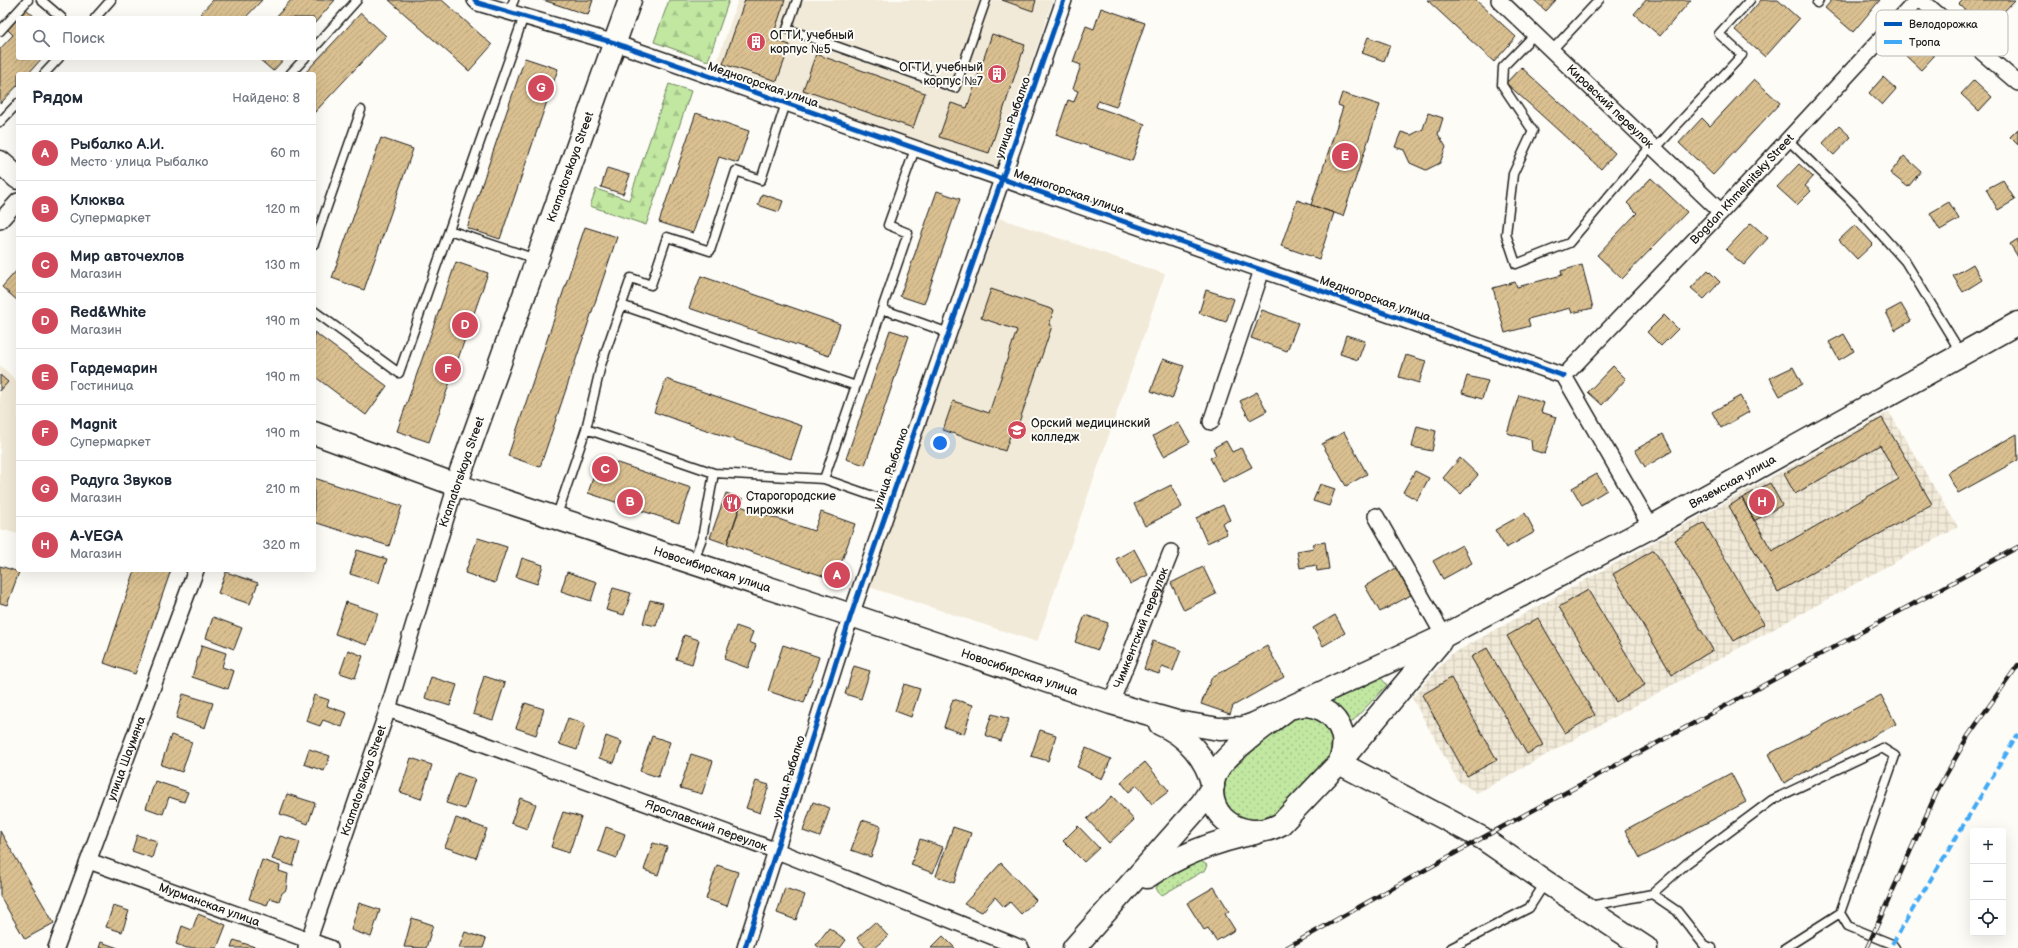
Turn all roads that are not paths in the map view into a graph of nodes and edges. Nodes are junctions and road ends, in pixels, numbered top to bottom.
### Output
1 (28, 0) edge
2 (41, 0) edge
3 (111, 0) edge
4 (357, 0) edge
5 (475, 0) edge
6 (630, 0) edge
7 (797, 0) edge
8 (986, 0) edge
9 (1064, 0) edge
10 (1499, 0) edge
11 (1598, 0) edge
12 (1750, 0) edge
13 (1918, 0) edge
14 (1921, 0) edge
15 (511, 6) edge
16 (1909, 10) edge
17 (1933, 10) edge
18 (60, 16) edge
19 (97, 16) edge
20 (524, 16) junction
21 (0, 30) edge
22 (1535, 34) junction
23 (615, 43) junction
24 (1876, 45) edge
25 (316, 46) edge
26 (1552, 50) junction
27 (1986, 56) edge
28 (56, 60) edge
29 (303, 60) edge
30 (46, 72) edge
31 (292, 72) edge
32 (2018, 83) edge
33 (786, 103) junction
34 (16, 104) edge
35 (361, 110) dead end
36 (0, 122) edge
37 (1788, 140) junction
38 (1653, 148) junction
39 (915, 149) junction
40 (0, 162) edge
41 (16, 176) edge
42 (1002, 180) junction
43 (16, 204) edge
44 (1721, 212) junction
45 (0, 222) edge
46 (449, 230) junction
47 (316, 238) edge
48 (537, 259) junction
49 (1262, 270) junction
50 (621, 306) junction
51 (882, 309) junction
52 (316, 312) edge
53 (2018, 323) edge
54 (949, 333) junction
55 (1961, 353) junction
56 (1564, 376) junction
57 (856, 386) junction
58 (1212, 422) dead end
59 (586, 429) junction
60 (316, 434) edge
61 (714, 473) junction
62 (824, 479) junction
63 (456, 485) junction
64 (890, 502) junction
65 (1376, 516) dead end
66 (556, 518) junction
67 (1651, 527) junction
68 (1171, 552) dead end
69 (693, 563) junction
70 (195, 572) edge
71 (851, 615) junction
72 (1444, 636) junction
73 (1110, 703) junction
74 (1289, 708) junction
75 (388, 709) junction
76 (1339, 762) junction
77 (1213, 786) junction
78 (1259, 832) junction
79 (777, 851) junction
80 (89, 861) junction
81 (1546, 882) junction
82 (1652, 894) junction
83 (1118, 900) junction
84 (1584, 907) junction
85 (1840, 913) junction
86 (307, 944) edge
87 (56, 948) edge
88 (330, 948) edge
89 (745, 948) edge
90 (1022, 948) edge
91 (1074, 948) edge
92 (1451, 948) edge
93 (1646, 948) edge
94 (1712, 948) edge
95 (1785, 948) edge
96 (1895, 948) edge

1 - 21 lane
2 - 18 lane
3 - 19 lane
4 - 25 lane
5 - 15 street, Медногорская улица
6 - 23 main road, Kramatorskaya Street
7 - 8 lane
9 - 42 street, улица Рыбалко
10 - 22 street, Кировский переулок
11 - 26 lane
12 - 38 lane
13 - 16 street, Bogdan Khmelnitsky Street
14 - 17 street
15 - 20 street, Медногорская улица
20 - 23 street, Медногорская улица
20 - 46 lane
22 - 26 street, Кировский переулок
22 - 38 lane
23 - 33 street, Медногорская улица
23 - 48 main road, Kramatorskaya Street
24 - 37 street, Bogdan Khmelnitsky Street
26 - 38 street, Кировский переулок
27 - 32 street
28 - 30 lane
29 - 31 lane
33 - 39 street, Медногорская улица
33 - 50 lane
34 - 36 lane
35 - 47 lane
37 - 44 street, Bogdan Khmelnitsky Street
37 - 55 lane
38 - 44 street, Кировский переулок
39 - 42 street, Медногорская улица
39 - 51 lane
40 - 41 main road
42 - 49 street, Медногорская улица
42 - 54 street, улица Рыбалко
43 - 45 street
44 - 56 street, Bogdan Khmelnitsky Street
46 - 48 lane
46 - 52 lane
48 - 63 main road, Kramatorskaya Street
49 - 56 street, Медногорская улица
49 - 58 street
50 - 57 lane
50 - 59 lane
51 - 54 lane
51 - 57 lane
53 - 55 main road, Вяземская улица
54 - 64 street, улица Рыбалко
55 - 67 main road, Вяземская улица
56 - 67 street
57 - 62 lane
59 - 61 lane
59 - 66 lane
60 - 63 main road, Новосибирская улица
61 - 62 lane
61 - 69 lane
62 - 64 lane
63 - 66 main road, Новосибирская улица
63 - 75 street, Kramatorskaya Street
64 - 71 street, улица Рыбалко
65 - 72 street
66 - 69 main road, Новосибирская улица
67 - 72 main road, Вяземская улица
68 - 73 street, Чимкентский переулок
69 - 71 main road, Новосибирская улица
70 - 80 street, улица Шаумяна
71 - 73 main road, Новосибирская улица
71 - 79 street, улица Рыбалко
72 - 74 main road, Вяземская улица
72 - 76 main road
73 - 74 main road
73 - 77 main road
74 - 76 main road
74 - 77 main road
75 - 79 street, Ярославский переулок
75 - 86 street, Kramatorskaya Street
76 - 78 main road
76 - 81 main road
77 - 78 main road
77 - 83 main road
78 - 83 main road
79 - 89 street, улица Рыбалко
79 - 90 street, Ярославский переулок
80 - 86 street, Мурманская улица
80 - 87 street, улица Шаумяна
81 - 84 main road
81 - 92 lane
82 - 84 lane
82 - 85 lane
82 - 94 lane
83 - 91 main road
84 - 93 main road
85 - 95 lane
85 - 96 lane
86 - 88 street, Мурманская улица

